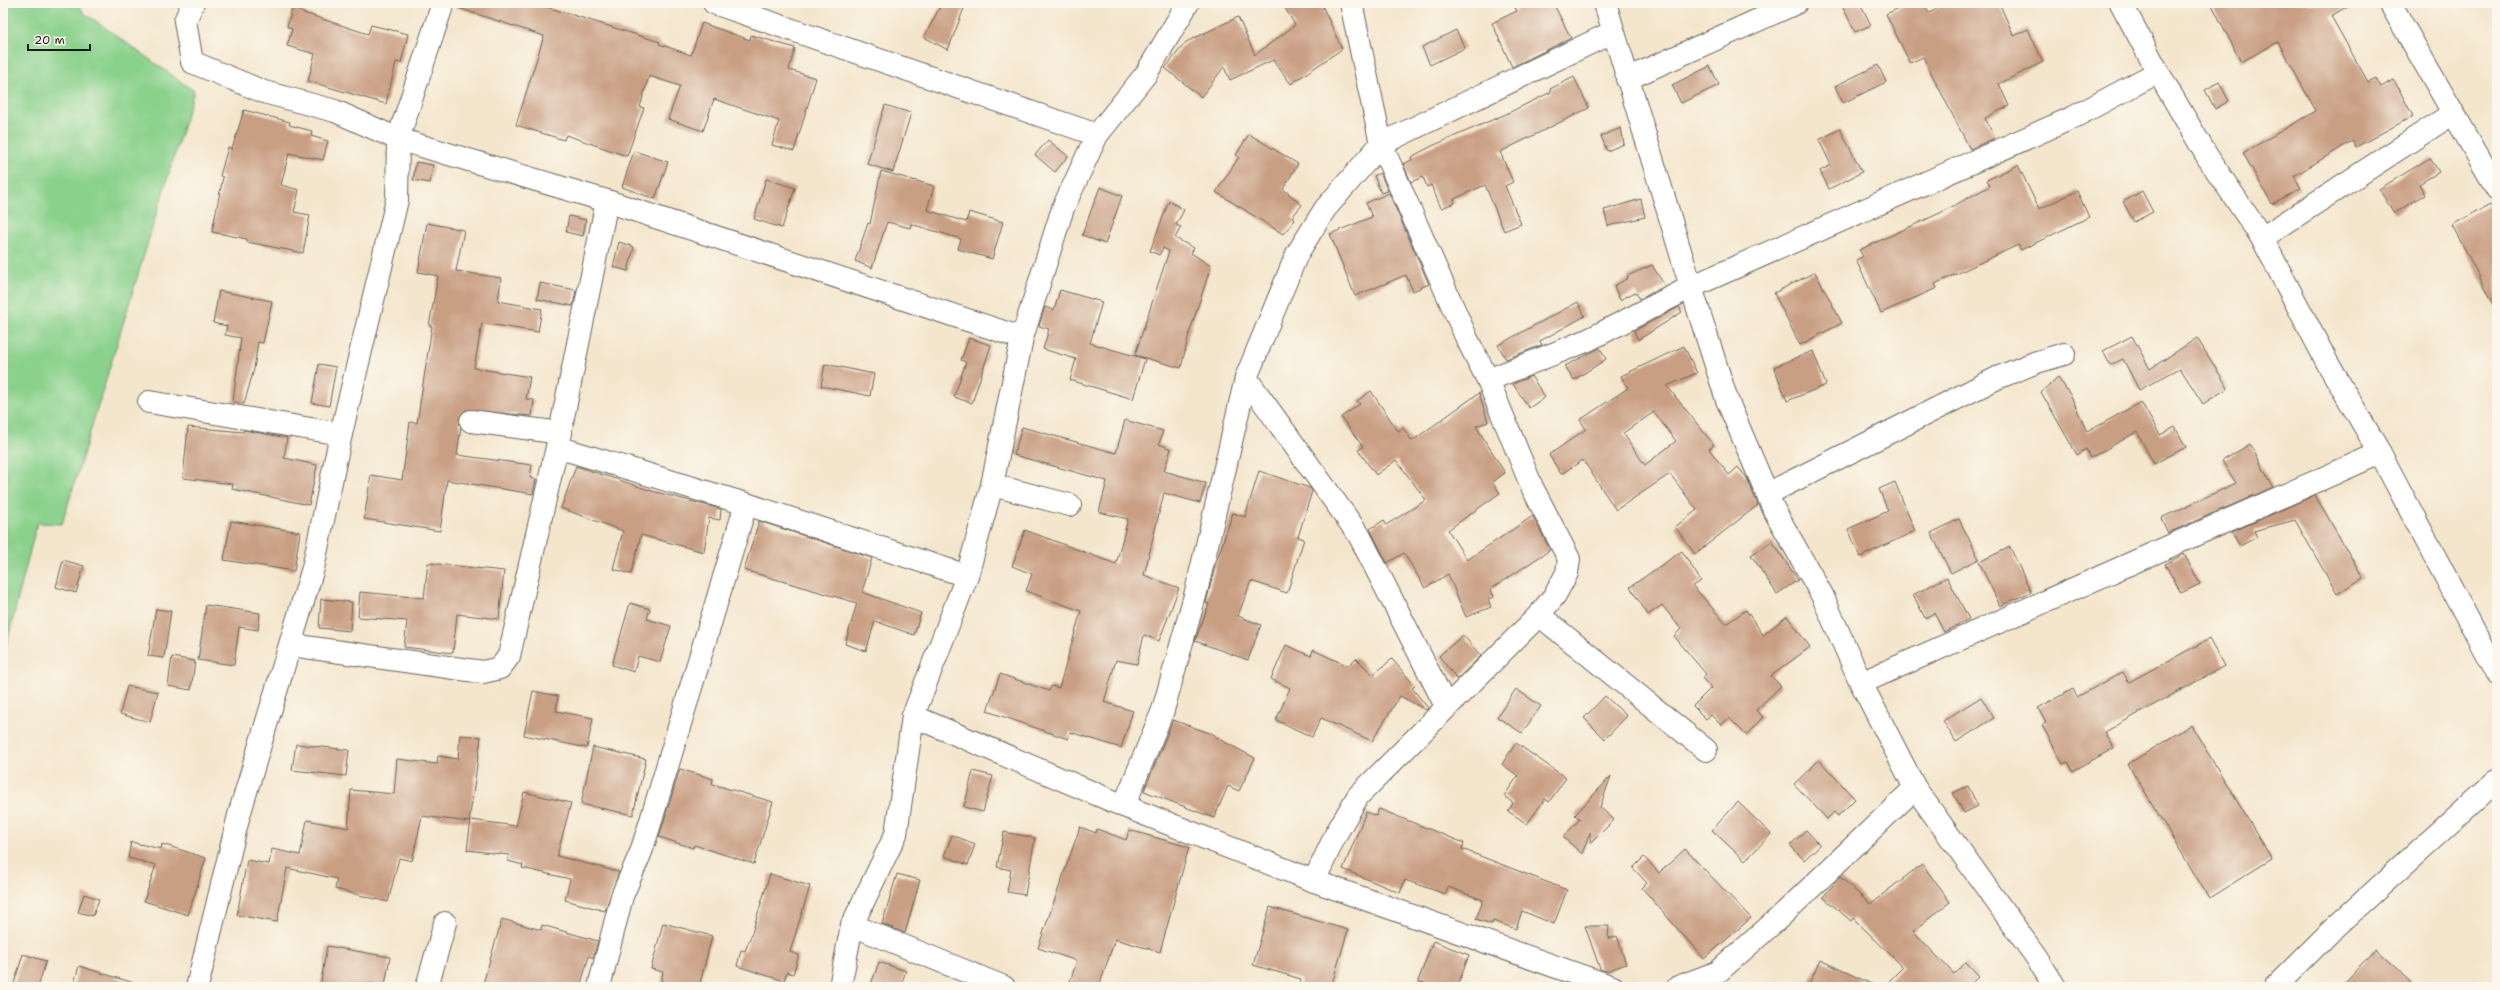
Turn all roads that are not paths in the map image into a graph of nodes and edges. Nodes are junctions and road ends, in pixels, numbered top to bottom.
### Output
1 (193, 3) edge
2 (443, 3) edge
3 (714, 3) edge
4 (1188, 3) edge
5 (1351, 3) edge
6 (1605, 3) edge
7 (1796, 3) edge
8 (2121, 3) edge
9 (2390, 3) edge
10 (1613, 32) junction
11 (2158, 72) junction
12 (1627, 79) junction
13 (2452, 114) junction
14 (1097, 135) junction
15 (398, 139) junction
16 (1381, 144) junction
17 (2497, 189) edge
18 (607, 201) junction
19 (2262, 238) junction
20 (1690, 287) junction
21 (1022, 338) junction
22 (2064, 354) dead end
23 (1246, 378) junction
24 (1488, 380) junction
25 (149, 402) dead end
26 (471, 421) dead end
27 (342, 434) junction
28 (559, 440) junction
29 (2380, 453) junction
30 (992, 485) junction
31 (1767, 494) junction
32 (746, 504) junction
33 (1070, 505) dead end
34 (966, 576) junction
35 (1539, 615) junction
36 (291, 645) junction
37 (2497, 674) edge
38 (1861, 683) junction
39 (1446, 706) junction
40 (913, 716) junction
41 (1706, 750) dead end
42 (2497, 780) edge
43 (1915, 788) junction
44 (1124, 806) junction
45 (1314, 881) junction
46 (445, 923) dead end
47 (852, 925) junction
48 (197, 987) edge
49 (427, 987) edge
50 (599, 987) edge
51 (840, 987) edge
52 (1004, 987) edge
53 (1613, 987) edge
54 (1678, 987) edge
55 (2055, 987) edge
56 (2275, 987) edge

1 - 15 street
2 - 15 street
3 - 14 street
4 - 14 street
5 - 16 street
6 - 10 street
7 - 12 street
8 - 11 street
9 - 13 street
10 - 12 street
10 - 16 street
11 - 19 street
11 - 20 street
12 - 20 street
13 - 17 street
13 - 19 street
14 - 21 street
15 - 18 street
15 - 27 street
16 - 23 street
16 - 24 street
18 - 21 street
18 - 28 street
19 - 29 street
20 - 24 street
20 - 31 street
21 - 30 street
22 - 31 street
23 - 39 street
23 - 44 street
24 - 35 street
25 - 27 street
26 - 28 street
27 - 36 street
28 - 32 street
28 - 36 street
29 - 37 street
29 - 38 street
30 - 33 street
30 - 34 street
31 - 38 street
32 - 34 street
32 - 50 street
34 - 40 street
35 - 39 street
35 - 41 street
36 - 48 street
38 - 43 street
39 - 45 street
40 - 44 street
40 - 47 street
42 - 56 street
43 - 54 street
43 - 55 street
44 - 45 street
45 - 53 street
46 - 49 street
47 - 51 street
47 - 52 street

